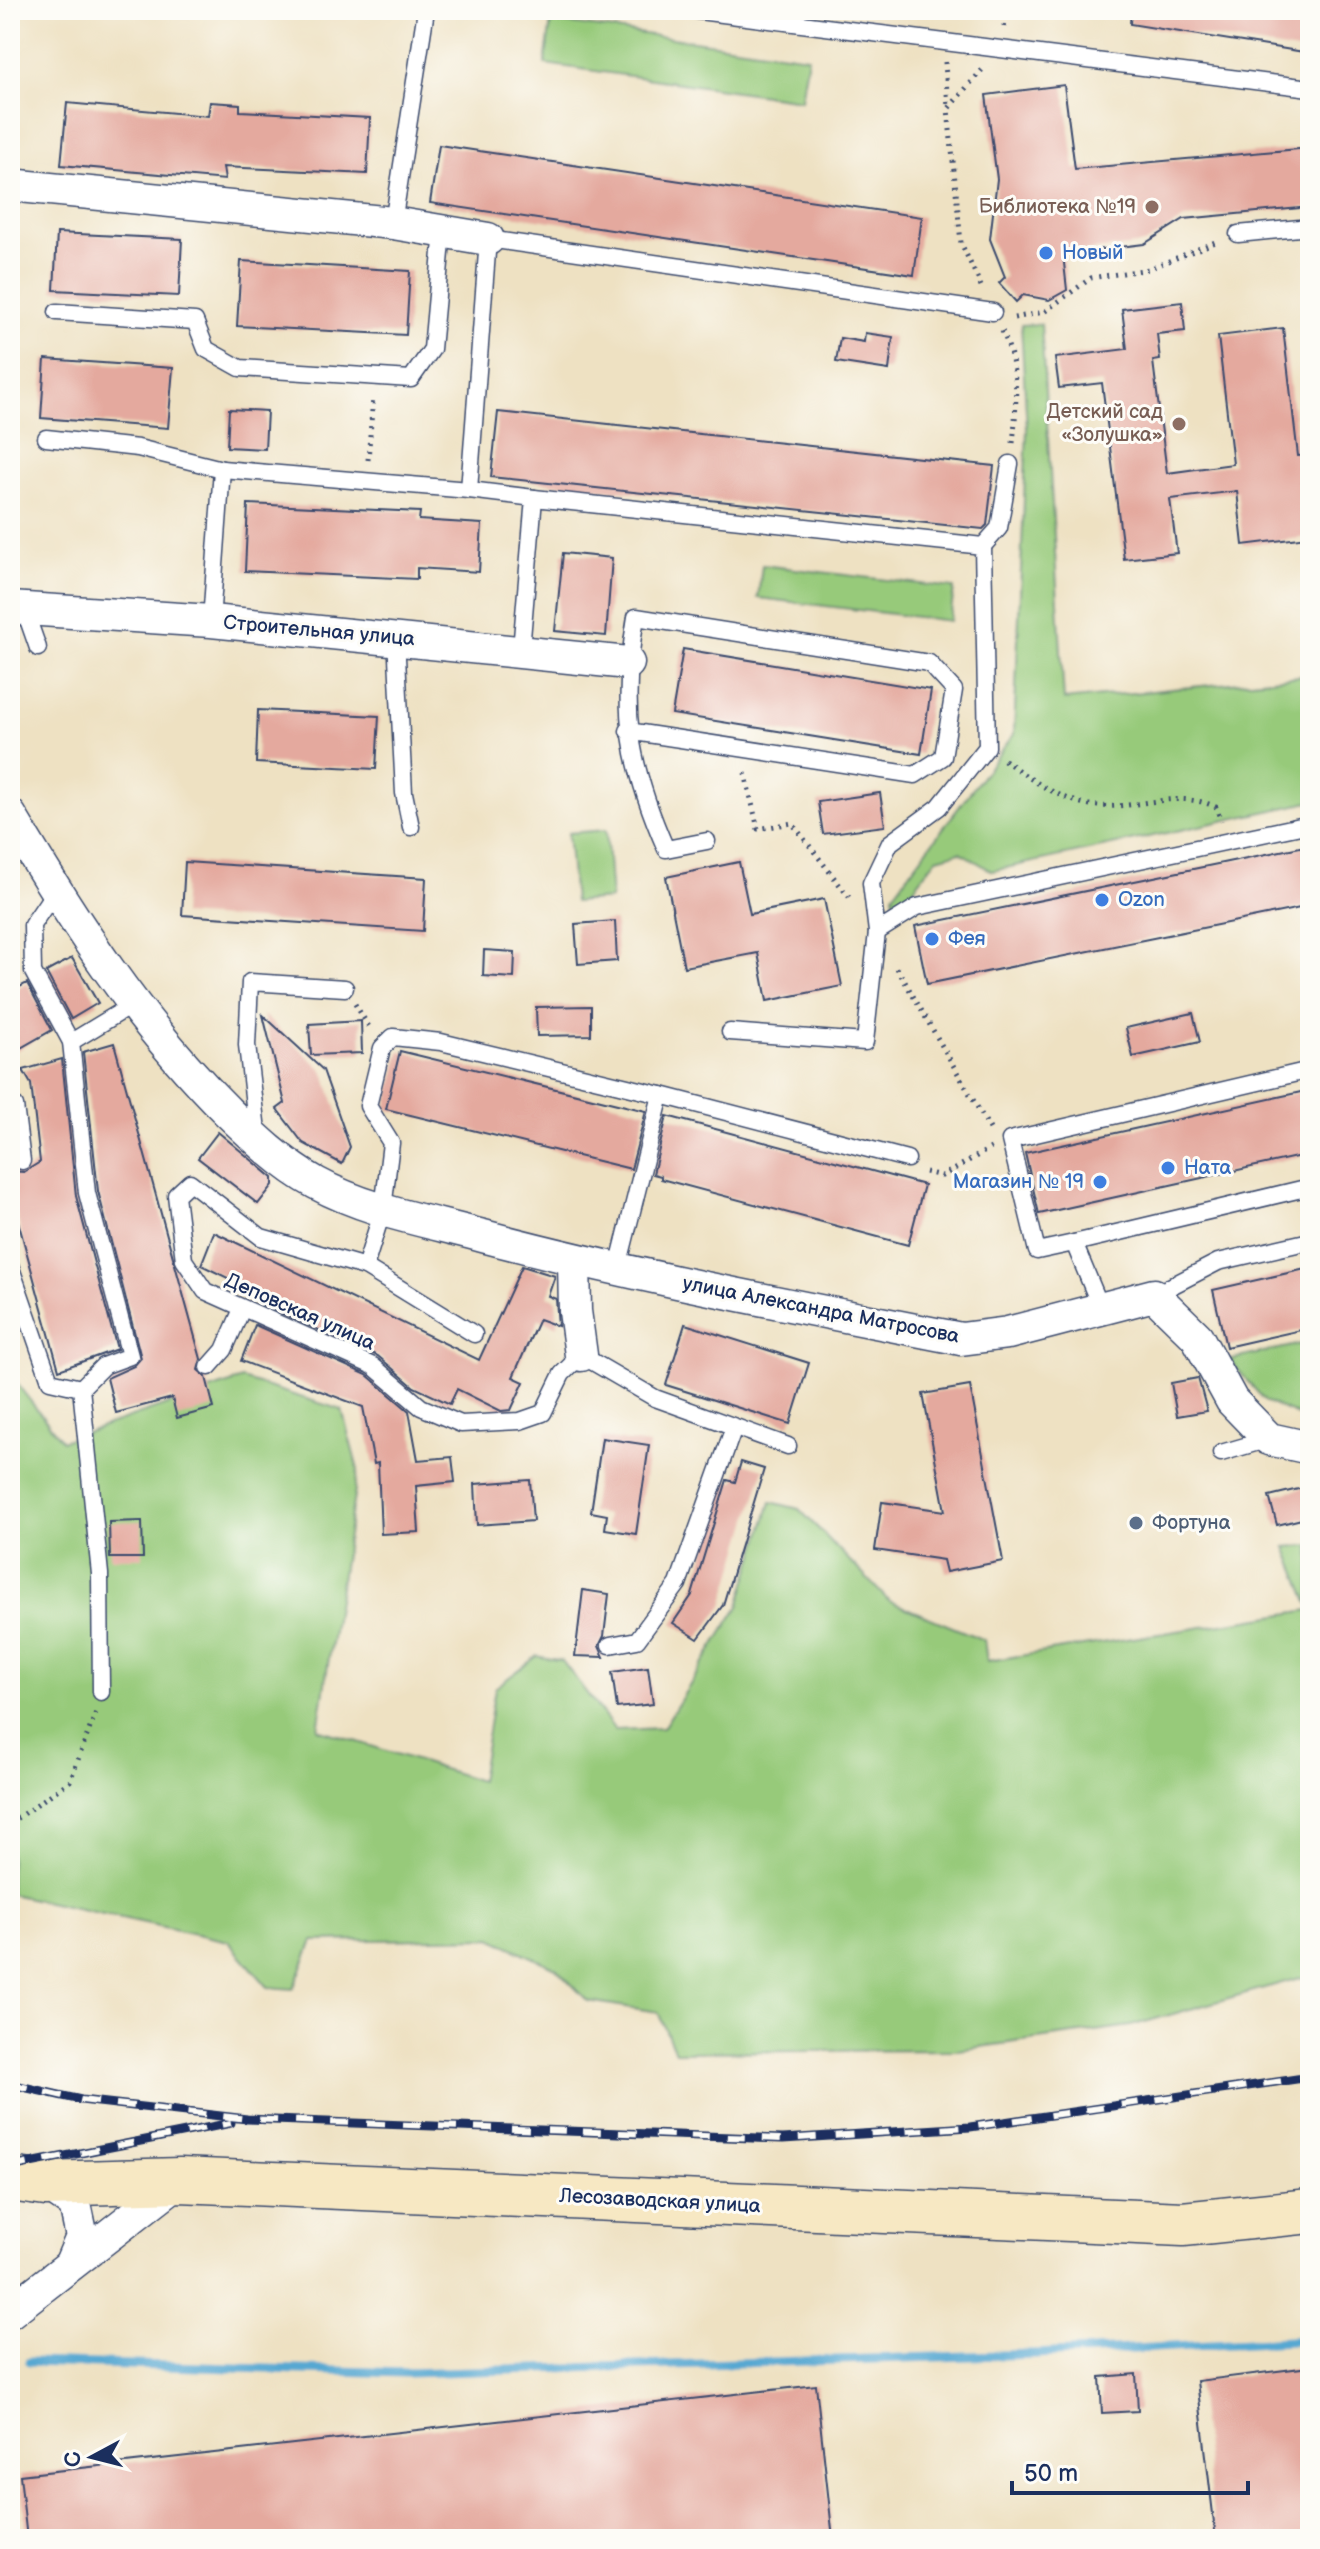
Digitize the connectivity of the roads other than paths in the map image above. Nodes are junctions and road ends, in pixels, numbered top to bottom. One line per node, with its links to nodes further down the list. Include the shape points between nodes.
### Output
1 (426, 10): 5 (lane)
2 (691, 10): 3 (lane)
3 (1310, 88)
4 (10, 185): 5 (street)
5 (393, 223): 7 (street)
6 (1310, 227): 8 (lane)
7 (443, 231): 9 (street); 10 (lane, via 432,349 411,379 240,368 206,349 195,321)
8 (1238, 234)
9 (488, 239): 11 (lane); 15 (lane)
10 (57, 312)
11 (993, 312)
12 (46, 438): 14 (lane, via 138,448)
13 (1010, 464): 17 (lane, via 999,528)
14 (222, 469): 15 (lane); 19 (lane)
15 (469, 490): 16 (lane)
16 (534, 498): 17 (lane); 22 (lane)
17 (983, 546): 30 (lane, via 987,747 939,807 890,843 871,883)
18 (17, 607): 19 (street, Строительная улица); 21 (lane)
19 (211, 621): 20 (street, Строительная улица)
20 (396, 638): 22 (street, Строительная улица); 27 (lane, via 404,793)
21 (38, 648)
22 (521, 650): 23 (street, Строительная улица)
23 (628, 663): 24 (lane); 24 (lane, via 636,617 929,663 954,690 943,757 915,775)
24 (628, 731): 28 (lane, via 644,798 666,849)
25 (10, 815): 29 (street, улица Александра Матросова)
26 (1310, 824): 30 (lane, via 917,907)
27 (411, 827)
28 (707, 841)
29 (55, 891): 32 (street, улица Александра Матросова); 34 (lane, via 32,925 33,972)
30 (877, 932): 33 (lane, via 865,1042)
31 (345, 988): 38 (lane, via 250,982 247,1045)
32 (132, 1005): 34 (lane); 38 (street, улица Александра Матросова)
33 (730, 1032)
34 (71, 1042): 55 (lane, via 87,1193 130,1356 103,1366)
35 (1310, 1070): 44 (lane, via 1010,1140 1037,1251)
36 (661, 1095): 40 (lane); 42 (lane, via 441,1042 393,1037 382,1048 368,1106 391,1143); 48 (lane)
37 (10, 1100): 39 (lane)
38 (258, 1141): 42 (street, улица Александра Матросова, via 316,1183)
39 (22, 1161)
40 (913, 1164)
41 (1310, 1187): 44 (lane)
42 (383, 1209): 45 (street, улица Александра Матросова); 47 (lane)
43 (1310, 1241): 49 (lane, via 1218,1262)
44 (1074, 1243): 50 (lane)
45 (574, 1260): 48 (street, улица Александра Матросова); 53 (street)
46 (10, 1265): 55 (lane, via 50,1381)
47 (365, 1267): 51 (lane, Деповская улица, via 261,1237 190,1182 176,1195 184,1260 205,1291); 52 (lane)
48 (617, 1271): 50 (street, улица Александра Матросова, via 961,1339 1008,1333)
49 (1154, 1295): 50 (street, улица Александра Матросова); 57 (street, via 1197,1337 1232,1401)
50 (1101, 1308)
51 (242, 1309): 53 (lane, Деповская улица, via 373,1366 421,1407 461,1424 520,1421 543,1413 562,1374); 54 (lane, via 224,1350)
52 (474, 1334)
53 (581, 1355): 56 (lane, via 655,1398)
54 (209, 1367)
55 (81, 1388): 62 (lane, via 100,1574)
56 (734, 1427): 58 (lane); 61 (lane, via 678,1584 637,1640)
57 (1269, 1439): 59 (street); 60 (lane)
58 (788, 1446)
59 (1310, 1448)
60 (1221, 1453)
61 (610, 1645)
62 (101, 1692)
63 (180, 2180): 64 (main road, Лесозаводская улица); 65 (main road, Лесозаводская улица, via 1183,2224); 66 (street)
64 (28, 2182): 66 (street, via 75,2204 82,2237)
65 (1310, 2211)
66 (71, 2263): 67 (street)
67 (10, 2312)

